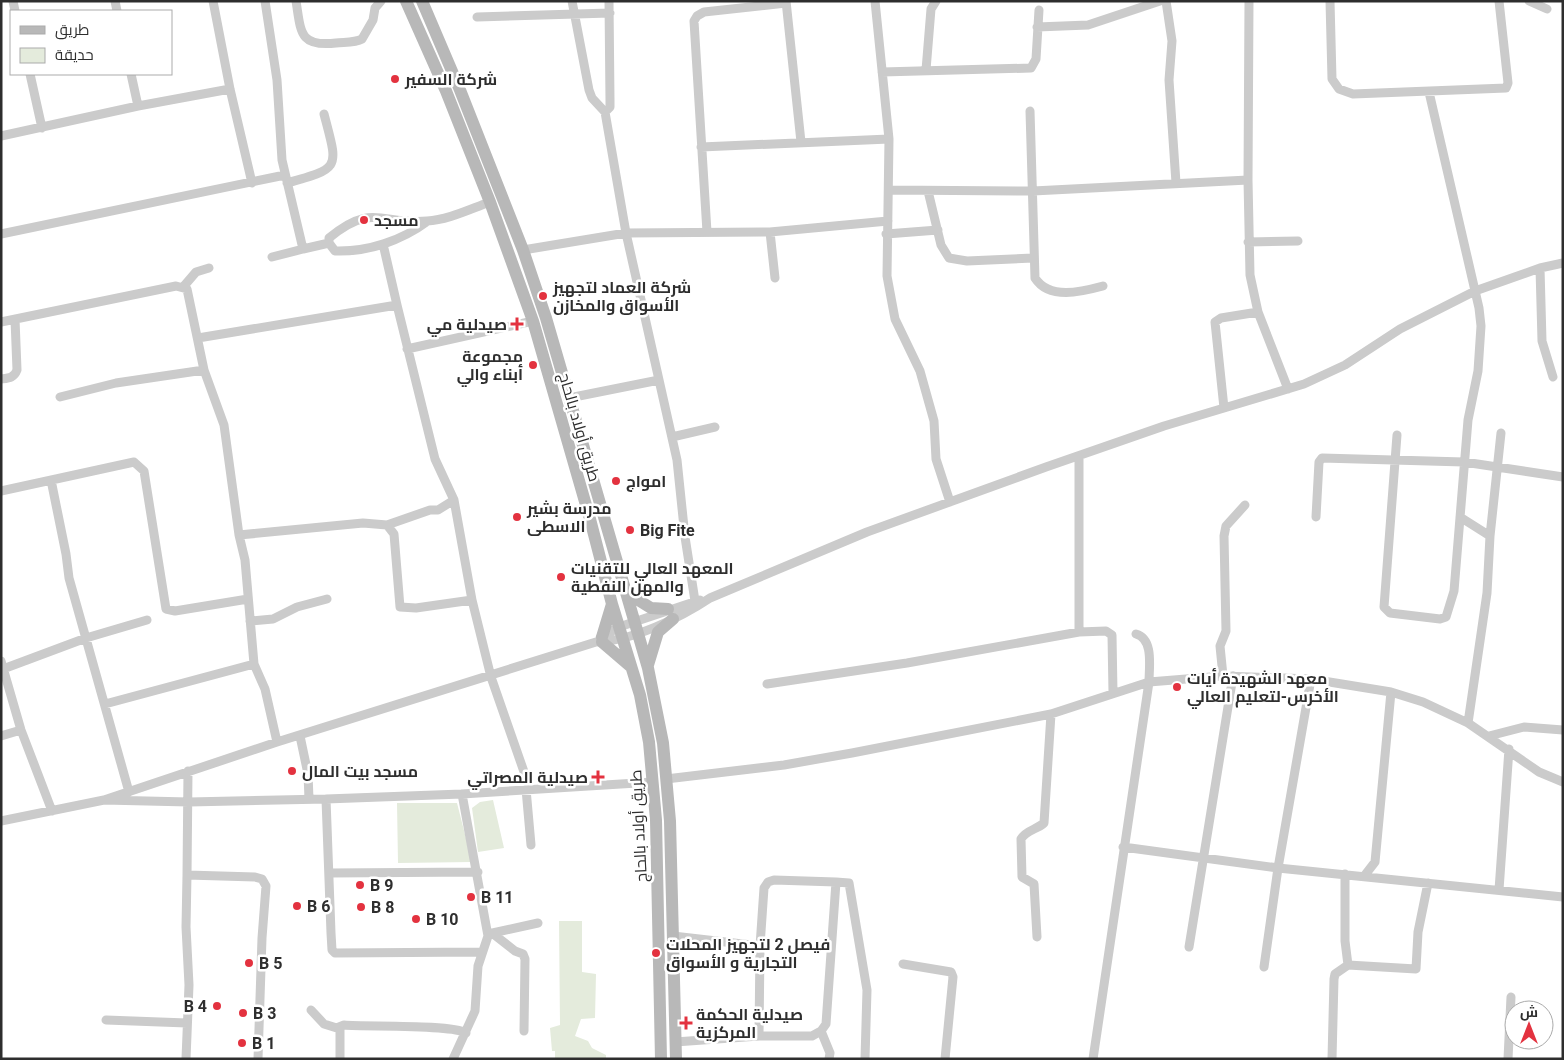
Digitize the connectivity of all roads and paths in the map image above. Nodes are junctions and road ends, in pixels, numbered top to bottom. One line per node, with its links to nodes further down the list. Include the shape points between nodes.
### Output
1 (213, 1): 28 (street)
2 (265, 1): 39 (street, via 277,80 278,124)
3 (296, 1): 4 (street, via 304,35 318,45 360,40)
4 (381, 1)
5 (406, 1): 46 (main road, طريق أولاد بالحاج)
6 (422, 1): 60 (main road, طريق أولاد بالحاج)
7 (572, 1): 21 (street)
8 (609, 1): 20 (street)
9 (874, 1): 25 (street)
10 (936, 1): 24 (street, via 931,8)
11 (1160, 1): 23 (street, via 1088,25)
12 (1166, 1): 42 (street, via 1172,41 1169,80)
13 (1249, 1): 40 (street)
14 (1330, 1): 29 (street, via 1332,79 1338,89 1353,94)
15 (1500, 1): 29 (street, via 1506,88)
16 (1529, 1): 18 (street)
17 (786, 2): 37 (street); 38 (street, via 704,12 697,16 694,28)
18 (1547, 9)
19 (1038, 10): 23 (street)
20 (610, 13): 21 (street); 32 (street, via 610,107)
21 (574, 16): 22 (street); 32 (street, via 589,90)
22 (477, 17)
23 (1037, 27): 24 (street, via 1036,63 1031,68)
24 (926, 70): 25 (street)
25 (882, 72): 36 (street)
26 (30, 75): 34 (street)
27 (131, 75): 30 (street)
28 (230, 89): 30 (street); 41 (street)
29 (1429, 92): 69 (street)
30 (138, 106): 34 (street)
31 (1030, 111): 45 (street)
32 (605, 112): 52 (street)
33 (324, 114): 39 (street, via 333,150 330,166 323,173)
34 (42, 128): 35 (street)
35 (1, 136)
36 (889, 139): 37 (street); 43 (street)
37 (801, 142): 38 (street)
38 (701, 147): 50 (street)
39 (286, 179): 41 (street); 59 (street)
40 (1248, 180): 42 (street); 56 (street)
41 (252, 183): 53 (street)
42 (1176, 183): 45 (street)
43 (890, 190): 44 (street); 47 (street)
44 (928, 191): 45 (street); 49 (street)
45 (1032, 191): 62 (street)
46 (490, 202): 48 (street); 73 (main road, طريق أولاد بالحاج)
47 (888, 221): 51 (street); 54 (street)
48 (428, 222): 57 (street, via 364,218 348,223 329,238); 58 (street)
49 (938, 230): 54 (street); 62 (street, via 946,255 956,261)
50 (707, 232): 51 (street); 52 (street)
51 (770, 232): 66 (street)
52 (626, 233): 60 (street); 80 (street)
53 (1, 234)
54 (886, 234): 97 (street, via 887,276 895,319 920,371 934,421 936,459)
55 (1298, 241): 56 (street)
56 (1248, 242): 71 (street, via 1250,275)
57 (329, 243): 58 (street, via 335,251); 59 (street)
58 (383, 244): 70 (street)
59 (303, 250): 61 (street)
60 (523, 250): 83 (main road, طريق أولاد بالحاج)
61 (272, 257)
62 (1033, 258): 68 (street, via 1035,278 1048,290 1078,291)
63 (1563, 263): 65 (street)
64 (209, 268): 67 (street, via 196,272)
65 (1540, 268): 69 (street); 78 (street, via 1542,341)
66 (775, 278)
67 (184, 286): 72 (street); 75 (street, via 189,292)
68 (1103, 286)
69 (1475, 292): 81 (street, via 1400,329 1345,365); 91 (street, via 1481,326 1478,371)
70 (397, 305): 75 (street); 76 (street)
71 (1258, 312): 81 (street); 84 (street, via 1221,318 1215,322)
72 (15, 319): 74 (street); 79 (street, via 17,370 15,376)
73 (533, 320): 76 (street); 110 (main road, طريق أولاد بالحاج)
74 (1, 322)
75 (198, 338): 77 (street)
76 (407, 349): 96 (street, via 435,459)
77 (204, 370): 82 (street, via 116,383); 102 (street, via 224,425)
78 (1553, 377)
79 (1, 379)
80 (659, 380): 83 (street); 88 (street)
81 (1288, 389): 84 (street)
82 (60, 397)
83 (569, 398): 104 (main road, طريق أولاد بالحاج)
84 (1224, 408): 89 (street)
85 (715, 427): 88 (street)
86 (1501, 433): 92 (street)
87 (1397, 435): 90 (street)
88 (672, 437): 109 (street)
89 (1079, 456): 97 (street); 116 (street)
90 (1394, 460): 91 (street); 99 (street, via 1320,458); 100 (street, via 1383,600 1384,608 1390,613 1440,620 1446,617 1454,591)
91 (1464, 462): 92 (street); 100 (street)
92 (1499, 467): 93 (street); 103 (street)
93 (1563, 477)
94 (51, 480): 95 (street); 107 (street, via 130,462 138,464 144,471 166,608 175,612); 118 (street, via 69,578)
95 (1, 491)
96 (454, 500): 101 (street, via 438,510); 108 (street)
97 (950, 502): 105 (street, via 816,552)
98 (1245, 506): 124 (street, via 1226,526 1224,536 1226,632 1220,646)
99 (1316, 517)
100 (1460, 517): 103 (street)
101 (388, 524): 102 (street, via 363,523); 108 (street, via 394,534 400,607 416,608)
102 (239, 535): 107 (street, via 245,560)
103 (1490, 536): 134 (street, via 1487,593)
104 (626, 593): 111 (main road, via 651,608); 114 (main road, طريق أولاد بالحاج)
105 (710, 598): 109 (street); 111 (street, via 689,612)
106 (326, 599): 113 (street, via 297,607 272,619)
107 (248, 600): 113 (street)
108 (472, 600): 126 (street)
109 (695, 600): 111 (street)
110 (612, 604): 115 (main road, طريق أولاد بالحاج); 119 (main road)
111 (671, 614): 114 (street); 122 (main road, via 658,632)
112 (147, 620): 118 (street)
113 (250, 621): 120 (street)
114 (637, 627): 115 (street); 122 (main road, طريق أولاد بالحاج)
115 (621, 632): 119 (street); 123 (main road, طريق أولاد بالحاج)
116 (1079, 632): 129 (street); 131 (street, via 1106,631 1112,635)
117 (1136, 634): 128 (street, via 1147,642)
118 (86, 638): 121 (street); 132 (street)
119 (600, 640): 123 (main road); 126 (street)
120 (254, 664): 132 (street); 140 (street, via 265,689)
121 (2, 665): 135 (street)
122 (648, 668): 143 (main road, طريق أولاد بالحاج)
123 (632, 669): 144 (main road, طريق أولاد بالحاج, via 647,732)
124 (1223, 676): 125 (street); 128 (street)
125 (1233, 676): 127 (street); 157 (street)
126 (491, 677): 138 (street); 146 (street)
127 (1311, 679): 130 (street); 158 (street)
128 (1150, 682): 131 (street); 156 (street)
129 (767, 684)
130 (1391, 692): 134 (street, via 1423,702); 163 (street, via 1375,862)
131 (1114, 693): 133 (street)
132 (105, 704): 147 (street)
133 (1051, 714): 143 (street, via 784,765); 171 (street, via 1044,823 1020,839 1022,877 1034,884)
134 (1468, 723): 139 (street)
135 (21, 730): 137 (street); 153 (street)
136 (1563, 730): 139 (street, via 1524,727)
137 (1, 736)
138 (300, 736): 140 (street); 149 (street, via 307,767)
139 (1489, 736): 141 (street)
140 (277, 742): 142 (street)
141 (1509, 749): 145 (street, via 1539,772); 166 (street)
142 (188, 771): 147 (street); 152 (street)
143 (666, 779): 170 (main road, طريق أولاد بالحاج)
144 (653, 782): 146 (street); 192 (main road, طريق أولاد بالحاج)
145 (1563, 782)
146 (528, 789): 148 (street); 155 (street)
147 (128, 792): 151 (street)
148 (462, 794): 150 (street); 159 (street)
149 (309, 799): 150 (street); 152 (street)
150 (326, 799): 160 (street)
151 (104, 800): 152 (street); 153 (street)
152 (189, 802): 162 (street)
153 (52, 811): 154 (street)
154 (1, 821)
155 (531, 844)
156 (1124, 847): 157 (street); 197 (street)
157 (1203, 858): 158 (street); 173 (street)
158 (1278, 868): 161 (street); 177 (street)
159 (478, 872): 160 (street); 169 (street)
160 (330, 873): 174 (street, via 330,933 335,953)
161 (1344, 874): 163 (street); 176 (street)
162 (187, 875): 181 (street); 189 (street, via 255,876 266,886)
163 (1365, 876): 165 (street)
164 (836, 882): 172 (street, via 768,882 764,888); 184 (street, via 826,1024); 195 (street, via 849,883 855,910 867,990)
165 (1428, 883): 166 (street); 176 (street, via 1418,932 1416,969)
166 (1499, 890): 167 (street)
167 (1563, 898)
168 (538, 923): 169 (street)
169 (490, 933): 174 (street); 183 (street, via 521,952 525,959)
170 (673, 936): 172 (street); 187 (main road, طريق أولاد بالحاج)
171 (1037, 937)
172 (760, 946): 186 (street)
173 (1188, 947)
174 (482, 952): 185 (street, via 475,1011)
175 (903, 964): 196 (street, via 951,972)
176 (1348, 965): 198 (street, via 1334,974)
177 (1264, 966)
178 (1511, 997): 199 (street)
179 (311, 1010): 182 (street, via 324,1024)
180 (106, 1020): 181 (street)
181 (187, 1023): 188 (street)
182 (340, 1029): 185 (street, via 344,1026 426,1028); 190 (street)
183 (524, 1031)
184 (820, 1031): 186 (street, via 812,1036); 194 (street, via 830,1053)
185 (466, 1033): 191 (street)
186 (759, 1036): 187 (street)
187 (675, 1042): 193 (main road, طريق أولاد بالحاج)
188 (186, 1059)
189 (258, 1059)
190 (340, 1059)
191 (453, 1059)
192 (661, 1059)
193 (676, 1059)
194 (829, 1059)
195 (865, 1059)
196 (945, 1059)
197 (1093, 1059)
198 (1332, 1059)
199 (1508, 1059)

